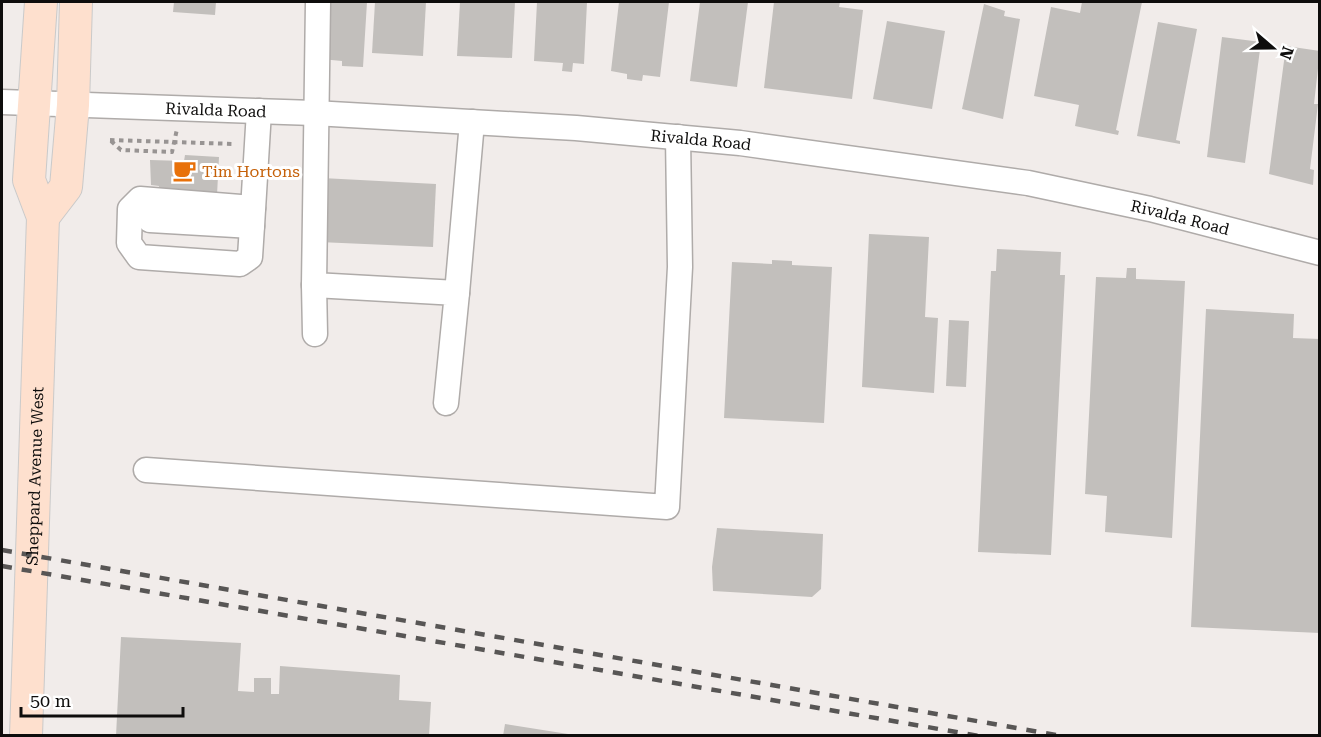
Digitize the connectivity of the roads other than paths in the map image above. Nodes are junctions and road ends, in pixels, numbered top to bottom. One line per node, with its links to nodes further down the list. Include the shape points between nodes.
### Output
1 (41, 2): 5 (main road, Sheppard Avenue West)
2 (76, 2): 6 (main road)
3 (318, 2): 8 (street)
4 (2, 102): 5 (street, Rivalda Road)
5 (35, 105): 6 (street, Rivalda Road); 11 (main road, Sheppard Avenue West, via 29,180)
6 (73, 105): 7 (street, Rivalda Road); 11 (main road, via 66,188)
7 (259, 111): 8 (street, Rivalda Road); 12 (street)
8 (314, 113): 9 (street, Rivalda Road); 15 (street)
9 (472, 122): 10 (street, Rivalda Road); 16 (street)
10 (678, 137): 14 (street, Rivalda Road, via 740,142 1028,183 1150,209); 19 (street, via 680,267 667,507)
11 (43, 217): 20 (main road, Sheppard Avenue West)
12 (252, 217): 12 (street, via 250,257 240,264 139,257 129,243 130,209 140,199); 13 (street)
13 (150, 220)
14 (1320, 253)
15 (314, 285): 16 (street); 17 (street)
16 (457, 293): 18 (street)
17 (315, 334)
18 (446, 403)
19 (146, 470)
20 (26, 735)

